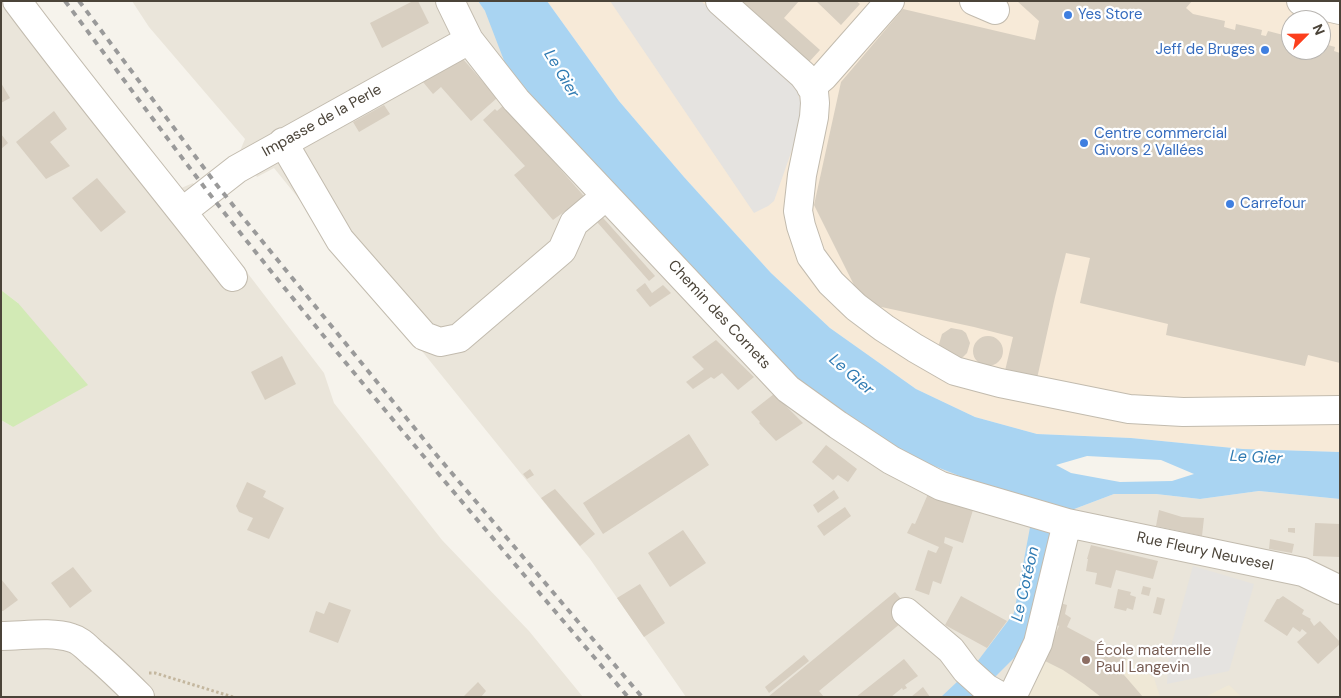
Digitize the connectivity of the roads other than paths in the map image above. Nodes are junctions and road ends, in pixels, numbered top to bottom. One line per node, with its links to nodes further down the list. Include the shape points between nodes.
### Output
1 (17, 1): 11 (street, via 62,63)
2 (450, 1): 7 (street, Chemin des Cornets)
3 (720, 1): 8 (street, via 803,75)
4 (890, 1): 8 (street)
5 (1301, 1): 6 (street)
6 (1340, 10)
7 (469, 40): 9 (street, Impasse de la Perle); 10 (street, Chemin des Cornets, via 516,100)
8 (811, 87): 13 (street, via 814,117 798,211 811,256 856,307 923,353 955,371 1129,409 1182,412)
9 (283, 142): 10 (street, via 340,240 424,336 440,342 459,338 562,250 574,223); 11 (street, Impasse de la Perle, via 237,169)
10 (606, 196): 14 (street, Chemin des Cornets, via 788,389 838,425 891,460 941,486)
11 (182, 212): 12 (street)
12 (233, 277)
13 (1340, 410)
14 (1067, 523): 15 (street, Rue Fleury Neuvesel, via 1303,572); 20 (street, via 1038,643)
15 (1340, 590)
16 (906, 612): 18 (street, via 951,650 966,670)
17 (1, 636): 19 (street, via 74,638 116,672)
18 (994, 693)
19 (140, 697)
20 (1012, 697)

